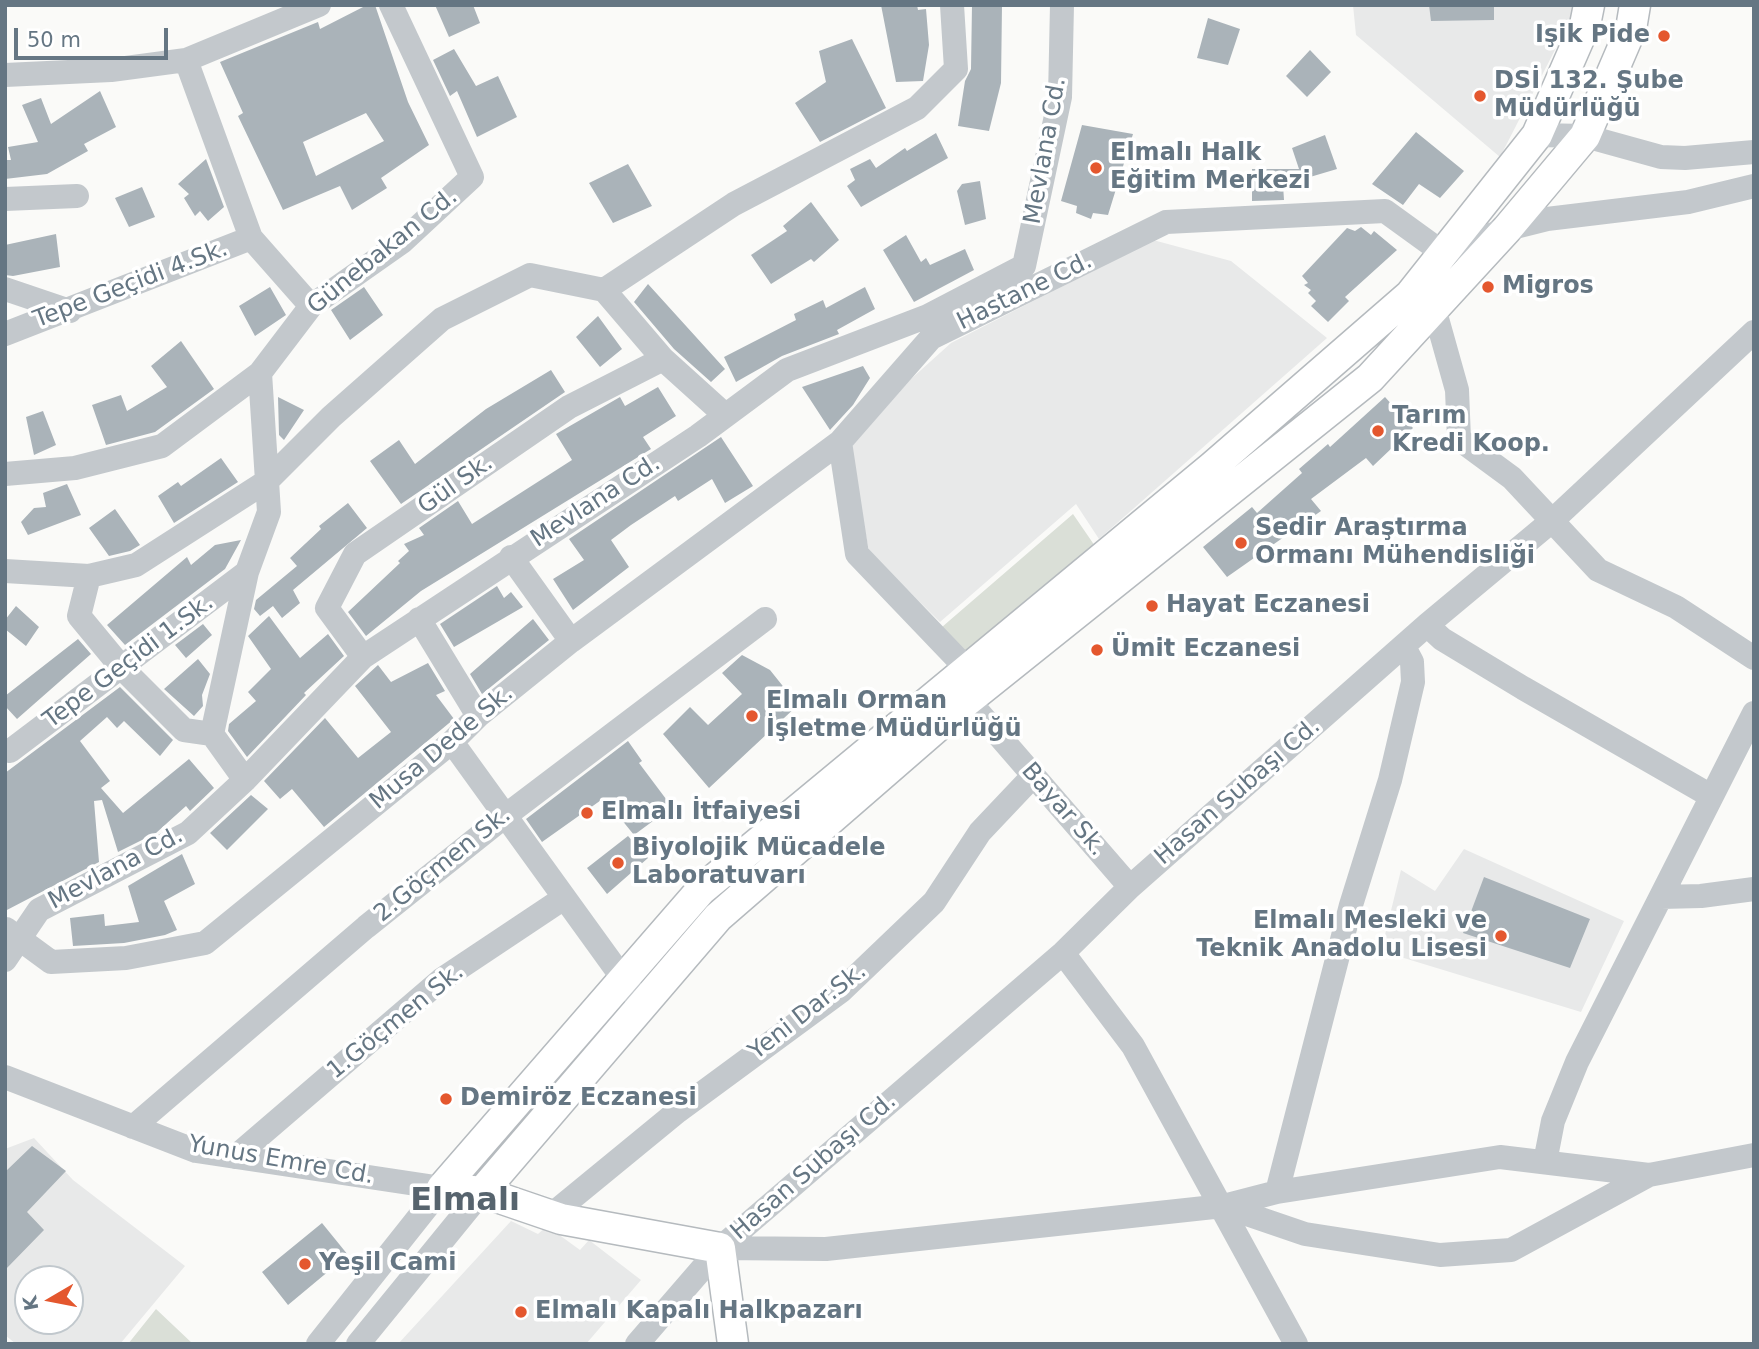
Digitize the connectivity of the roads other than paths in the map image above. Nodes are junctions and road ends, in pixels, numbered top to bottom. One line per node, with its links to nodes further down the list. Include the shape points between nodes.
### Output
1 (319, 5): 7 (street)
2 (391, 5): 20 (street, Günebakan Cd., via 472,177 402,242)
3 (952, 5): 19 (street, via 956,69 917,108 734,204)
4 (1062, 5): 23 (street, Mevlana Cd., via 1060,97 1024,266)
5 (1589, 5): 9 (main road, via 1585,25)
6 (1634, 5): 10 (main road, via 1631,29)
7 (186, 60): 8 (street, via 111,70); 16 (street)
8 (5, 75)
9 (1537, 135): 10 (street); 17 (main road)
10 (1585, 136): 11 (street, via 1661,157); 15 (main road)
11 (1754, 152)
12 (1754, 186): 15 (street, via 1688,202 1547,219)
13 (77, 197): 14 (street)
14 (5, 199)
15 (1507, 229): 17 (street); 21 (main road)
16 (251, 238): 20 (street, Tepe Geçidi 4.Sk.); 22 (street, Tepe Geçidi 4.Sk.)
17 (1443, 253): 23 (street, Hastane Cd., via 1385,211 1166,222); 45 (main road, via 1410,295)
18 (5, 289): 22 (street)
19 (604, 290): 26 (street); 31 (street, via 530,275 442,319)
20 (311, 306): 27 (street, Günebakan Cd.)
21 (1434, 308): 32 (street, via 1457,390 1459,439 1512,478); 46 (main road, via 1370,378)
22 (70, 310): 24 (street, Tepe Geçidi 4.Sk.)
23 (929, 327): 28 (street, Mevlana Cd., via 787,370); 29 (street, Hastane Cd.)
24 (5, 334)
25 (1750, 341): 32 (street, Hasan Subaşı Cd.)
26 (663, 359): 28 (street); 42 (street, Gül Sk., via 569,407 355,554 327,608)
27 (260, 373): 30 (street, Günebakan Cd., via 162,446 75,468); 31 (street)
28 (725, 415): 33 (street, Mevlana Cd.)
29 (840, 442): 40 (street, Musa Dede Sk.); 45 (street, via 857,554)
30 (5, 474)
31 (267, 481): 35 (street, via 269,512); 36 (street, via 136,565)
32 (1553, 520): 39 (street, Hasan Subaşı Cd.); 43 (street, via 1598,570 1676,607)
33 (511, 557): 37 (street, Mevlana Cd.); 40 (street)
34 (5, 571): 36 (street)
35 (247, 572): 44 (street, Tepe Geçidi 1.Sk.); 49 (street)
36 (89, 576): 44 (street, via 79,616)
37 (419, 619): 42 (street, Mevlana Cd.); 48 (street)
38 (765, 619): 55 (street, 2.Göçmen Sk.)
39 (1427, 625): 41 (street, Hasan Subaşı Cd.); 54 (street, via 1442,639)
40 (571, 641): 48 (street, Musa Dede Sk.)
41 (1404, 647): 56 (street, Hasan Subaşı Cd.); 73 (street, via 1412,662 1413,682)
42 (363, 657): 53 (street, Mevlana Cd.)
43 (1754, 658)
44 (122, 668): 49 (street, via 184,730); 51 (street, Tepe Geçidi 1.Sk.)
45 (968, 670): 63 (main road, via 701,890)
46 (968, 700): 52 (street, Bayar Sk.); 64 (main road, via 718,917)
47 (1754, 713): 54 (street)
48 (478, 716): 50 (street, Musa Dede Sk.)
49 (212, 734): 53 (street)
50 (452, 742): 55 (street); 60 (street, Musa Dede Sk., via 205,943 126,958 51,962)
51 (10, 751)
52 (1032, 776): 56 (street, Bayar Sk.); 75 (street, Yeni Dar.Sk., via 980,832 934,902 841,991 678,1111)
53 (245, 780): 60 (street, Mevlana Cd., via 188,834 39,910)
54 (1711, 796): 58 (street)
55 (505, 816): 59 (street); 66 (street, 2.Göçmen Sk., via 366,927)
56 (1130, 887): 61 (street, Hasan Subaşı Cd.)
57 (1754, 889): 58 (street)
58 (1661, 897): 69 (street, via 1577,1062 1553,1121)
59 (564, 898): 63 (street); 68 (street, 1.Göçmen Sk., via 441,980)
60 (12, 934): 62 (street, Mevlana Cd.)
61 (1063, 953): 74 (street, via 1133,1046); 76 (street, Hasan Subaşı Cd.)
62 (5, 960)
63 (623, 980): 64 (street); 71 (main road)
64 (642, 1005): 72 (main road)
65 (5, 1077): 66 (street, Yunus Emre Cd.)
66 (133, 1127): 68 (street, Yunus Emre Cd., via 196,1151)
67 (1754, 1155): 70 (street)
68 (235, 1157): 71 (street, Yunus Emre Cd.)
69 (1545, 1162): 70 (street); 73 (street, via 1500,1157)
70 (1649, 1175): 74 (street, via 1511,1250 1440,1255 1318,1236)
71 (442, 1188): 72 (main road); 77 (street)
72 (482, 1192): 75 (main road); 78 (street)
73 (1277, 1192): 74 (street)
74 (1223, 1206): 76 (street, via 826,1250); 81 (street)
75 (550, 1216): 76 (main road)
76 (720, 1248): 79 (street, Hasan Subaşı Cd.); 80 (main road)
77 (318, 1344)
78 (358, 1344)
79 (637, 1344)
80 (733, 1344)
81 (1296, 1344)

